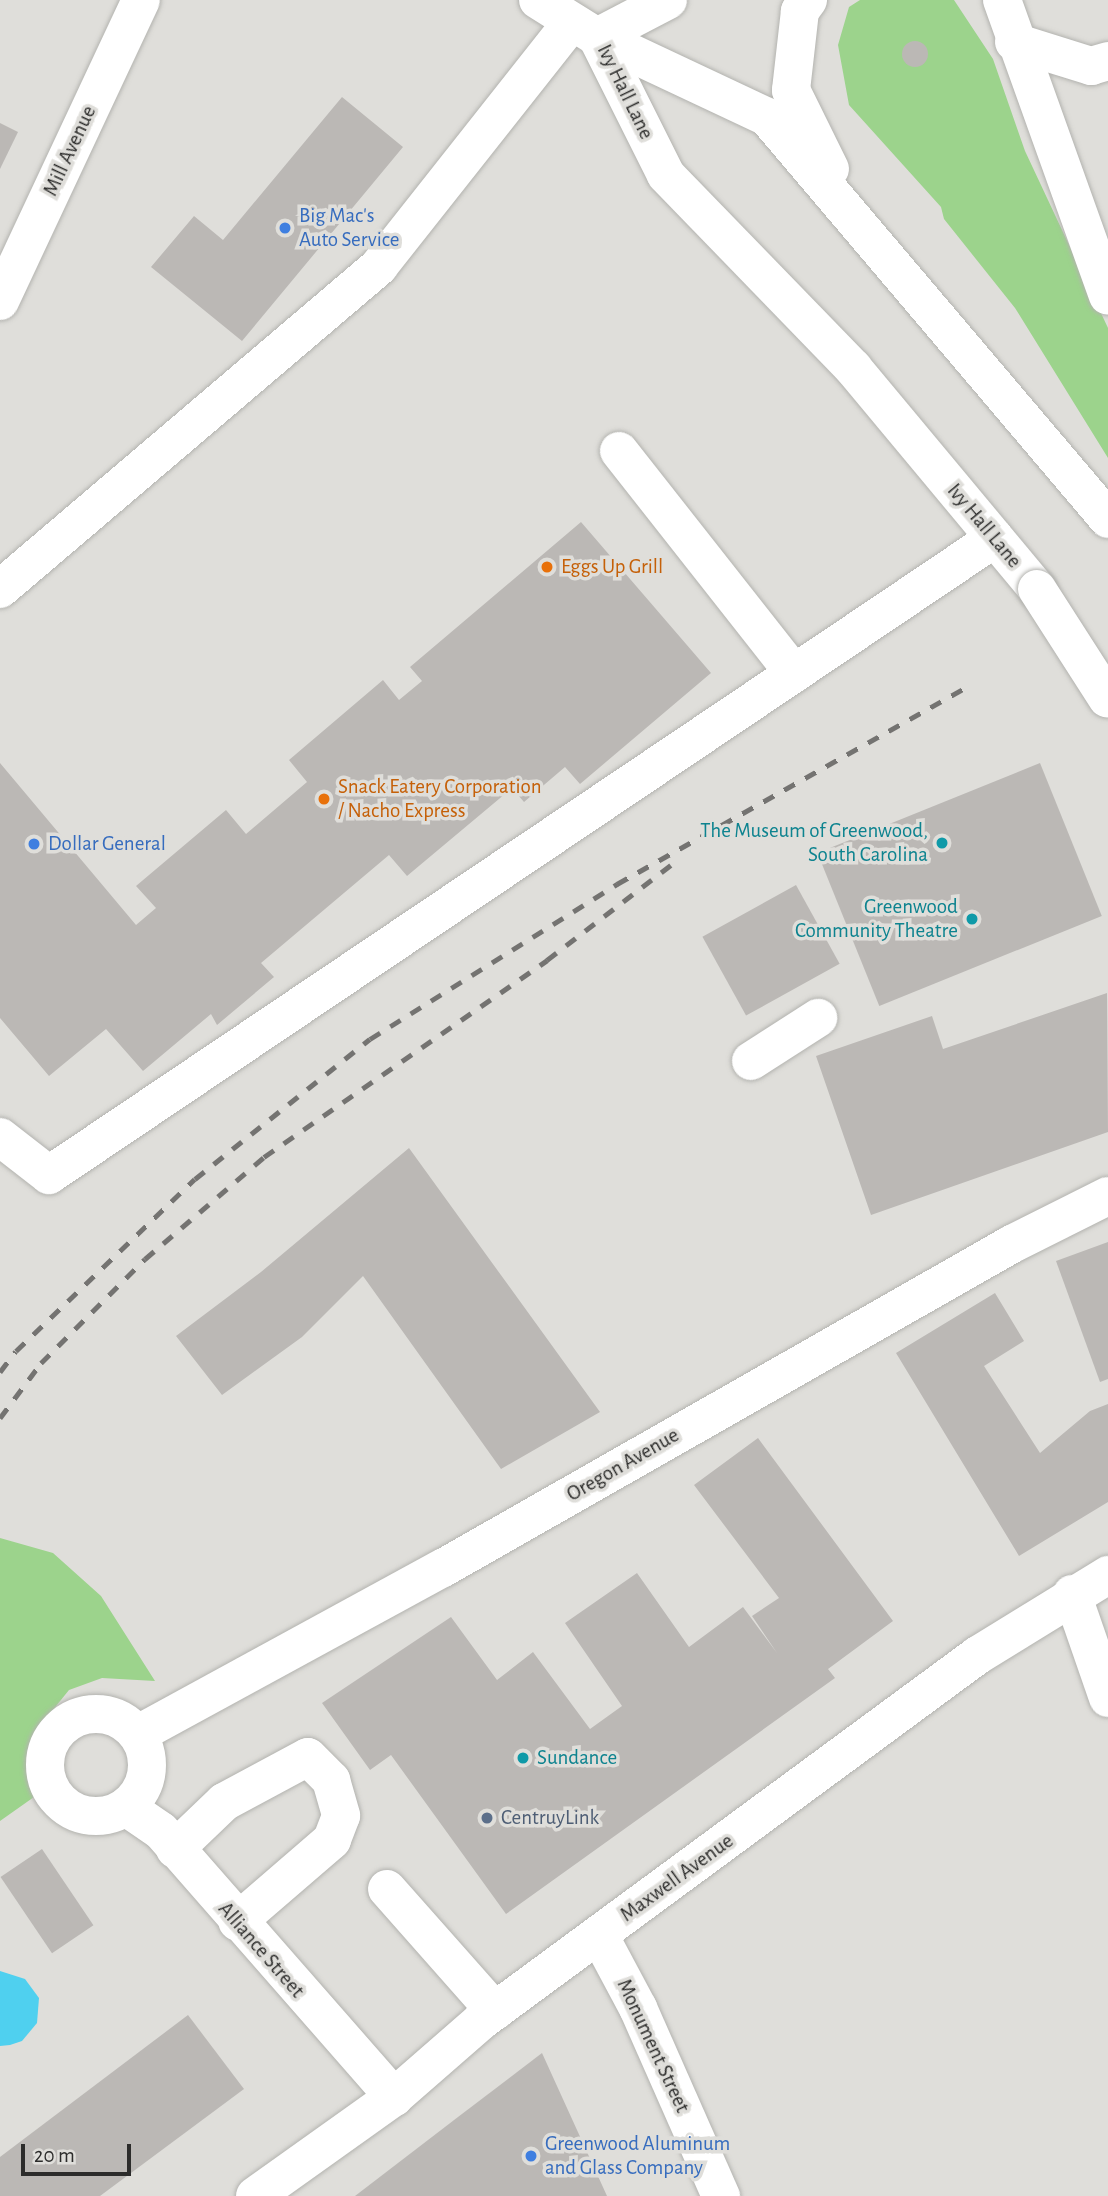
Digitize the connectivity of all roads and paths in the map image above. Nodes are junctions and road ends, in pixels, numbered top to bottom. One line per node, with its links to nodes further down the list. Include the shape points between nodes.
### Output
1 (141, 0): 11 (main road, Mill Avenue)
2 (538, 0): 6 (main road)
3 (668, 0): 6 (main road)
4 (808, 0): 9 (main road, via 800,11 791,90)
5 (1002, 0): 7 (main road)
6 (585, 30): 9 (main road, Ivy Hall Lane, via 767,117); 14 (main road, Ivy Hall Lane, via 666,175 853,368); 15 (main road, via 379,266)
7 (1014, 42): 8 (main road, via 1091,66); 10 (main road)
8 (1108, 61)
9 (857, 225): 13 (main road, Ivy Hall Lane)
10 (1108, 296)
11 (0, 301)
12 (619, 451): 16 (main road)
13 (1108, 519)
14 (995, 538): 16 (main road); 17 (main road, Ivy Hall Lane, bridge, via 1037,589)
15 (0, 589)
16 (794, 673): 20 (main road, via 49,1175)
17 (1107, 699)
18 (818, 1018): 19 (main road)
19 (751, 1061)
20 (0, 1137)
21 (1108, 1196): 25 (main road, Oregon Avenue, via 1012,1244 455,1561)
22 (1108, 1575): 23 (main road, Maxwell Avenue)
23 (1072, 1594): 24 (main road); 30 (main road, Maxwell Avenue, via 978,1655)
24 (1108, 1698)
25 (138, 1734): 26 (main road, via 146,1753 147,1773); 26 (main road, via 123,1721 104,1714 84,1714 58,1730 44,1756 45,1777 53,1795 68,1809 87,1816 107,1815)
26 (126, 1807): 27 (main road, Alliance Street, via 161,1831)
27 (175, 1849): 29 (main road, Alliance Street); 29 (main road, via 224,1802 308,1757 331,1780 341,1816 332,1840)
28 (387, 1889): 31 (main road)
29 (237, 1922): 32 (main road, Alliance Street)
30 (599, 1935): 31 (main road, Maxwell Avenue); 34 (main road, Monument Street, via 638,2008)
31 (495, 2011): 32 (main road, Maxwell Avenue)
32 (394, 2097): 33 (main road, Maxwell Avenue)
33 (255, 2196)
34 (721, 2196)

